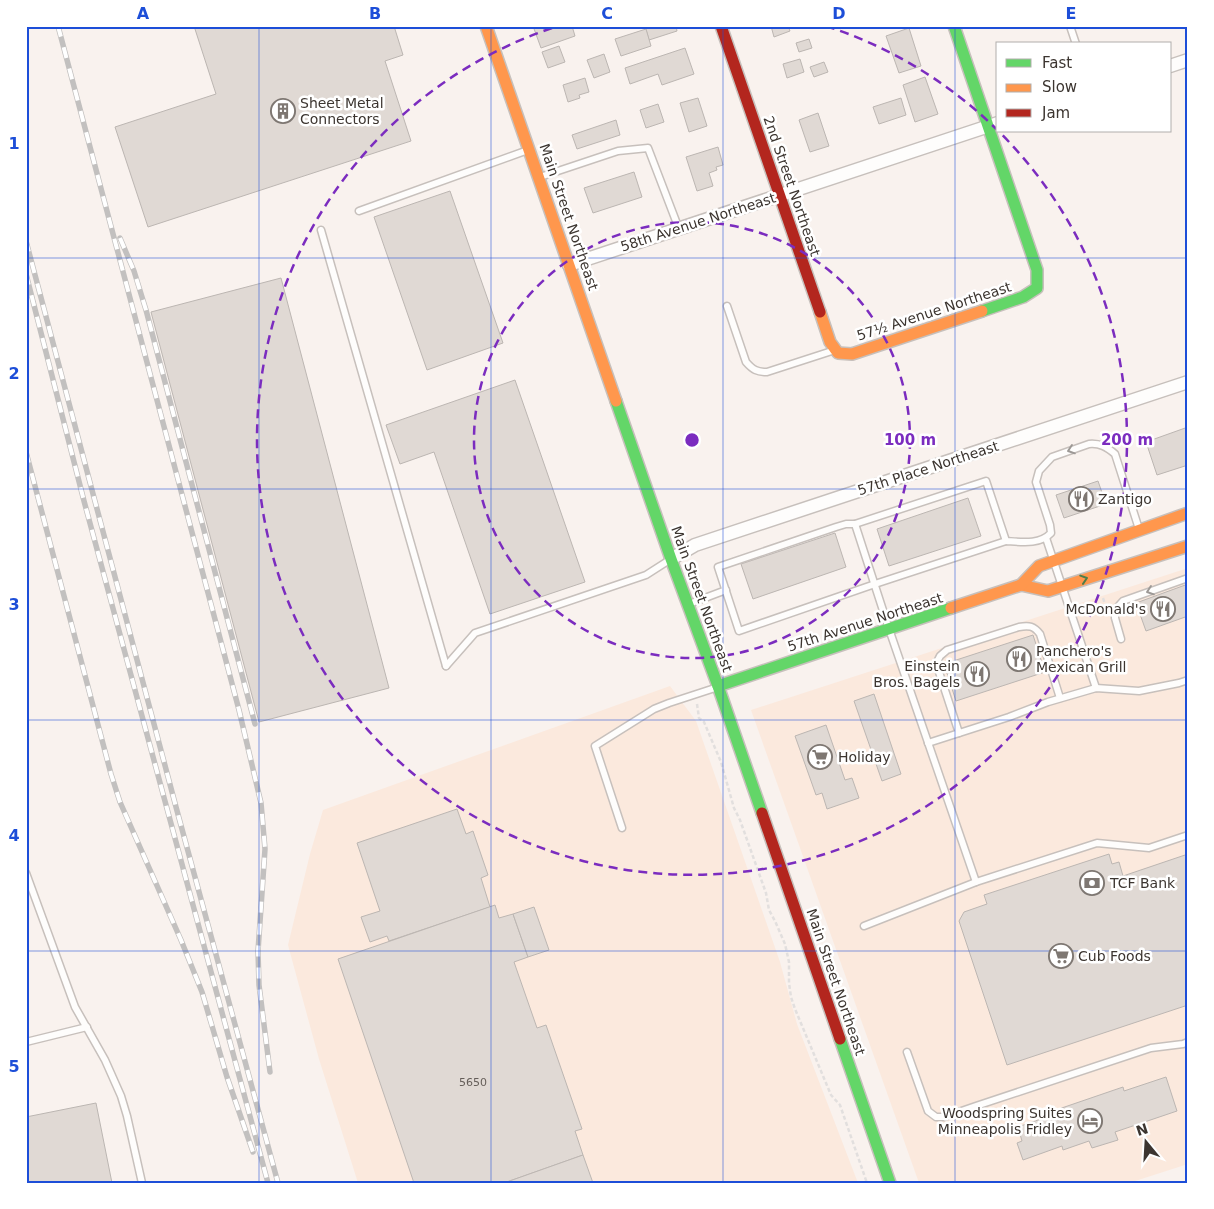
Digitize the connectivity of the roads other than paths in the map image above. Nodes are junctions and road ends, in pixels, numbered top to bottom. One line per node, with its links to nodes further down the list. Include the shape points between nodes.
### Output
1 (486, 26): 9 (street, Main Street Northeast)
2 (721, 26): 11 (street, 2nd Street Northeast)
3 (954, 26): 8 (street)
4 (1070, 26): 5 (lane)
5 (1075, 42)
6 (1188, 60): 7 (street)
7 (1172, 65)
8 (993, 124): 11 (street, 58th Avenue Northeast); 17 (street, 57½ Avenue Northeast, via 1037,270 1037,288 1023,297 852,354)
9 (529, 150): 10 (street, Main Street Northeast); 12 (lane)
10 (539, 177): 13 (lane, via 618,151 648,148); 15 (street, Main Street Northeast)
11 (780, 196): 13 (street, 58th Avenue Northeast); 17 (street, 2nd Street Northeast, via 830,342)
12 (359, 211)
13 (679, 229): 15 (street, 58th Avenue Northeast)
14 (321, 230): 25 (lane, via 446,666 475,632 646,575)
15 (569, 265): 25 (street, Main Street Northeast)
16 (727, 306): 17 (lane, via 746,362 759,372)
17 (837, 352)
18 (1188, 382): 25 (street, 57th Place Northeast, via 695,545)
19 (1188, 513): 21 (street, 57th Avenue Northeast)
20 (855, 524): 23 (lane, via 986,481); 28 (lane); 31 (lane, via 836,527 718,567)
21 (1140, 530): 22 (lane, one-way to 22, via 1115,454 1095,443 1052,457 1039,471 1036,482 1051,532); 26 (street, 57th Avenue Northeast)
22 (1046, 538): 23 (lane); 26 (lane)
23 (1006, 541): 28 (lane)
24 (1188, 546): 30 (street, one-way to 24)
25 (671, 559): 32 (street, Main Street Northeast)
26 (1054, 561): 29 (street, 57th Avenue Northeast, via 1039,566); 30 (lane)
27 (1188, 578): 34 (lane, one-way to 34, via 1123,601 1115,610)
28 (875, 584): 31 (lane, via 739,631); 33 (lane)
29 (1021, 585): 30 (street, via 1048,591); 33 (street, 57th Avenue Northeast)
30 (1062, 586): 37 (lane)
31 (726, 590): 32 (lane)
32 (688, 604): 36 (street, Main Street Northeast)
33 (889, 629): 36 (street, 57th Avenue Northeast); 40 (lane)
34 (1121, 638)
35 (1188, 680): 37 (lane, via 1139,691)
36 (718, 686): 41 (lane, via 654,709 595,746); 51 (street, Main Street Northeast)
37 (1096, 688): 38 (lane)
38 (1060, 698): 39 (lane); 39 (lane, via 1040,634 1028,625 947,650 937,662)
39 (959, 733): 40 (lane)
40 (928, 743): 44 (lane)
41 (622, 828)
42 (1188, 835): 44 (lane, via 1149,848 1097,843)
43 (26, 873): 46 (lane, via 75,1007)
44 (976, 882): 45 (lane)
45 (864, 926)
46 (87, 1027): 47 (lane); 50 (lane, via 121,1096)
47 (26, 1042)
48 (1188, 1042): 49 (lane, via 1151,1048 936,1117 928,1111)
49 (907, 1052)
50 (142, 1183)
51 (890, 1183)

